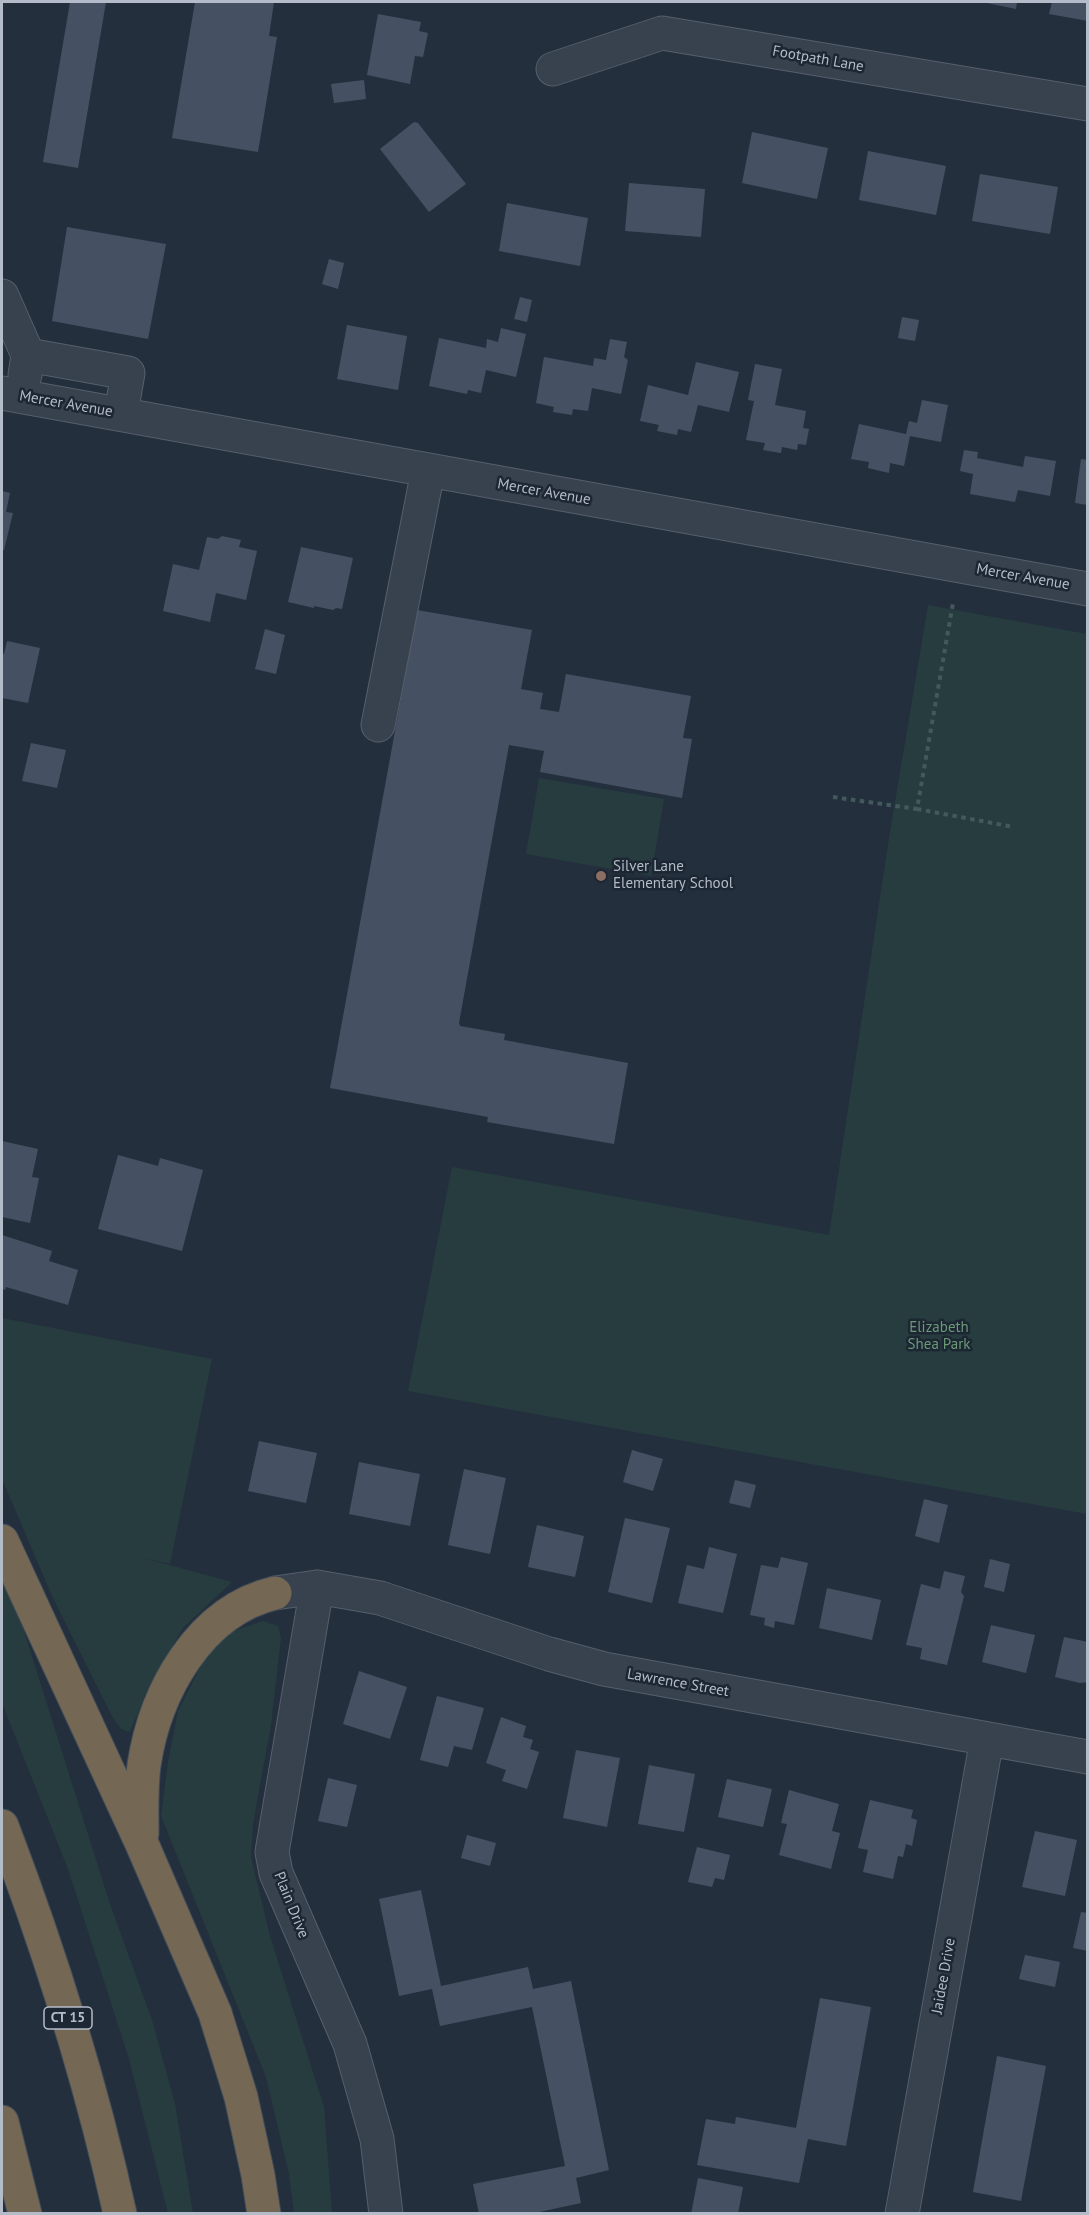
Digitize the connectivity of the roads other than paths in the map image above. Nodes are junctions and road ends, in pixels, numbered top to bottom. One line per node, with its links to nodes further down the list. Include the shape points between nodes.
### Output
1 (553, 69): 2 (street, Footpath Lane, via 662,33)
2 (1088, 104)
3 (2, 296): 4 (street)
4 (28, 355): 5 (street); 6 (street, via 128,373)
5 (12, 395): 6 (street, Mercer Avenue)
6 (121, 413): 7 (street, Mercer Avenue)
7 (428, 471): 8 (street, Mercer Avenue); 9 (street)
8 (1088, 589)
9 (378, 725)
10 (2, 1541): 16 (highway)
11 (317, 1587): 12 (street, Lawrence Street); 13 (street, Lawrence Street, via 380,1598 604,1670); 21 (street, Plain Drive, via 272,1852 276,1873 350,2044 377,2139)
12 (275, 1593): 16 (highway, via 241,1606 216,1624 192,1649 172,1680 157,1714 144,1763)
13 (987, 1739): 14 (street, Lawrence Street); 22 (street, Jaidee Drive)
14 (1088, 1757)
15 (2, 1826): 19 (highway, CT 15, via 65,2008)
16 (142, 1844): 20 (highway, via 218,2023 241,2097)
17 (2, 2122): 18 (highway)
18 (25, 2214)
19 (120, 2214)
20 (264, 2214)
21 (386, 2214)
22 (902, 2214)

